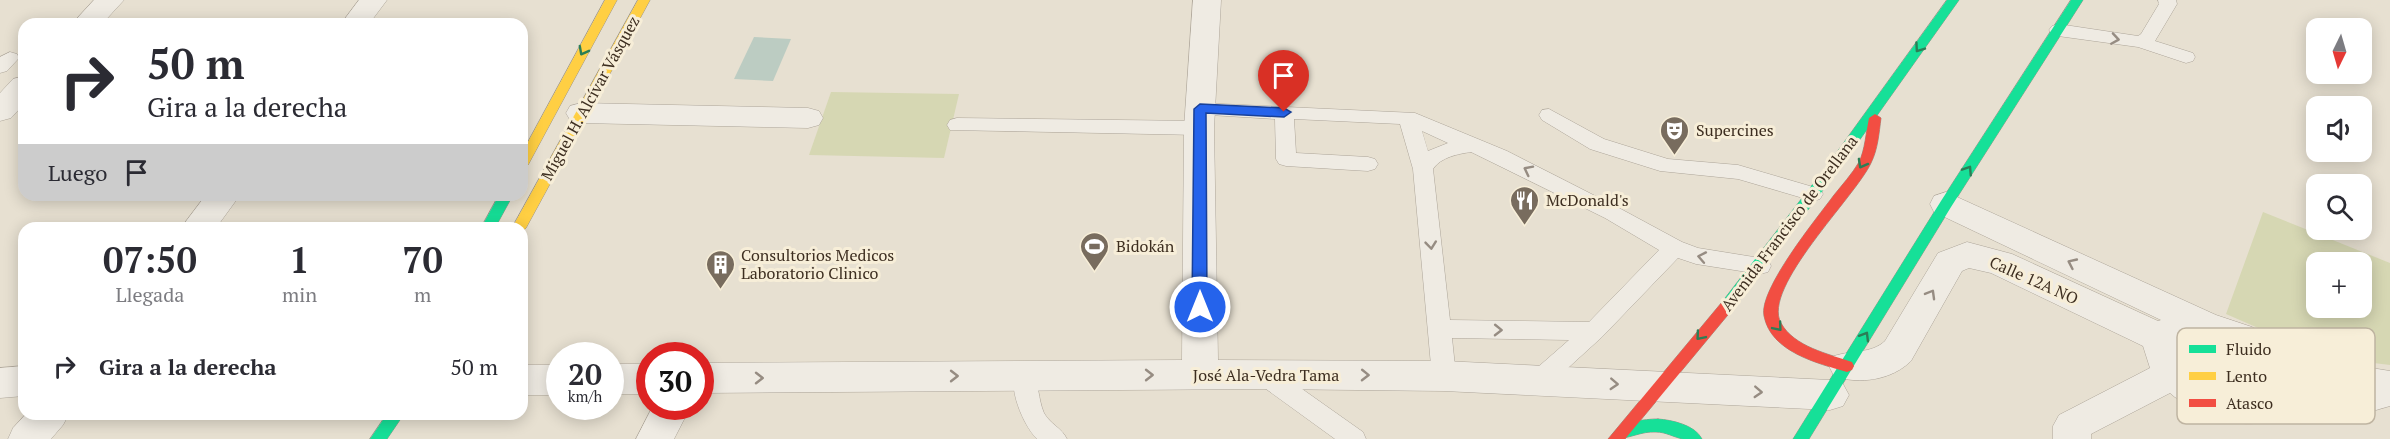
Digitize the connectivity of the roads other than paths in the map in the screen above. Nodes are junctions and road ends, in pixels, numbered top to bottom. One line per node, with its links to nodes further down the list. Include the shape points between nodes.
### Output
1 (110, 0): 9 (street)
2 (373, 0): 10 (street)
3 (611, 0): 25 (main road, Miguel H. Alcívar Vásquez, one-way to 25)
4 (644, 0): 18 (main road, Miguel H. Alcívar Vásquez)
5 (1207, 0): 21 (street)
6 (1953, 0): 15 (main road, Avenida Francisco de Orellana, one-way to 15)
7 (2077, 0): 11 (main road)
8 (2167, 0): 12 (lane, via 2148,38)
9 (92, 18)
10 (360, 18)
11 (2058, 30): 12 (lane, one-way to 12); 31 (main road, one-way to 11)
12 (2140, 42): 13 (lane)
13 (2186, 57)
14 (18, 93): 16 (street)
15 (1878, 108): 28 (main road, Avenida Francisco de Orellana); 50 (main road, one-way to 50, via 1866,161 1785,275 1768,313 1788,339)
16 (0, 111)
17 (1284, 112): 21 (lane); 22 (lane); 26 (lane, via 1286,159)
18 (581, 113): 20 (street); 34 (main road, Miguel H. Alcívar Vásquez)
19 (1550, 115): 28 (lane, via 1597,144 1667,166 1738,172)
20 (808, 118)
21 (1199, 118): 23 (lane); 43 (street)
22 (1408, 118): 24 (lane); 27 (lane)
23 (957, 125)
24 (1473, 145): 27 (lane, via 1430,158); 35 (lane, one-way to 24, via 1602,207)
25 (528, 154)
26 (1368, 164)
27 (1423, 169): 39 (lane, one-way to 39)
28 (1813, 194): 36 (main road, Avenida Francisco de Orellana)
29 (219, 201): 32 (street)
30 (503, 201): 33 (main road)
31 (1946, 204): 37 (street, Calle 12A NO, one-way to 31); 50 (main road, one-way to 31)
32 (203, 222)
33 (491, 222)
34 (522, 222)
35 (1674, 248): 36 (lane, one-way to 35, via 1696,256); 40 (lane)
36 (1760, 266): 55 (main road, Avenida Francisco de Orellana, one-way to 55)
37 (2205, 325): 38 (street, Calle 12A NO); 41 (street, via 2189,324 2167,332)
38 (2214, 328)
39 (1440, 329): 40 (lane, one-way to 40); 46 (lane)
40 (1594, 331): 51 (lane)
41 (2168, 356): 42 (street, Calle 12A NO); 50 (street, Calle 12A NO, one-way to 41, via 1892,358 1950,262 1967,255 2000,263); 70 (street, via 2072,426)
42 (2177, 367)
43 (1200, 374): 44 (street, José Ala-Vedra Tama); 45 (street, José Ala-Vedra Tama, one-way to 43)
44 (1263, 374): 46 (street, José Ala-Vedra Tama, one-way to 46); 67 (lane)
45 (1024, 375): 47 (street, José Ala-Vedra Tama, one-way to 45); 66 (lane, via 1031,414 1043,432)
46 (1444, 376): 51 (street, José Ala-Vedra Tama)
47 (714, 378)
48 (528, 380): 49 (street)
49 (546, 380)
50 (1839, 380): 55 (street, José Ala-Vedra Tama, one-way to 50); 69 (main road)
51 (1538, 381): 55 (street, José Ala-Vedra Tama, one-way to 55)
52 (18, 382): 53 (street)
53 (0, 383)
54 (2375, 384): 56 (street)
55 (1657, 386): 62 (main road, Avenida Francisco de Orellana)
56 (2390, 386)
57 (2390, 391): 58 (street)
58 (2375, 395)
59 (44, 420): 63 (street)
60 (392, 420): 64 (main road)
61 (665, 420): 65 (street)
62 (1618, 437): 68 (main road, via 1634,426 1659,423 1678,428)
63 (27, 439)
64 (378, 439)
65 (655, 439)
66 (1055, 439)
67 (1354, 439)
68 (1694, 439)
69 (1801, 439)
70 (2072, 439)

